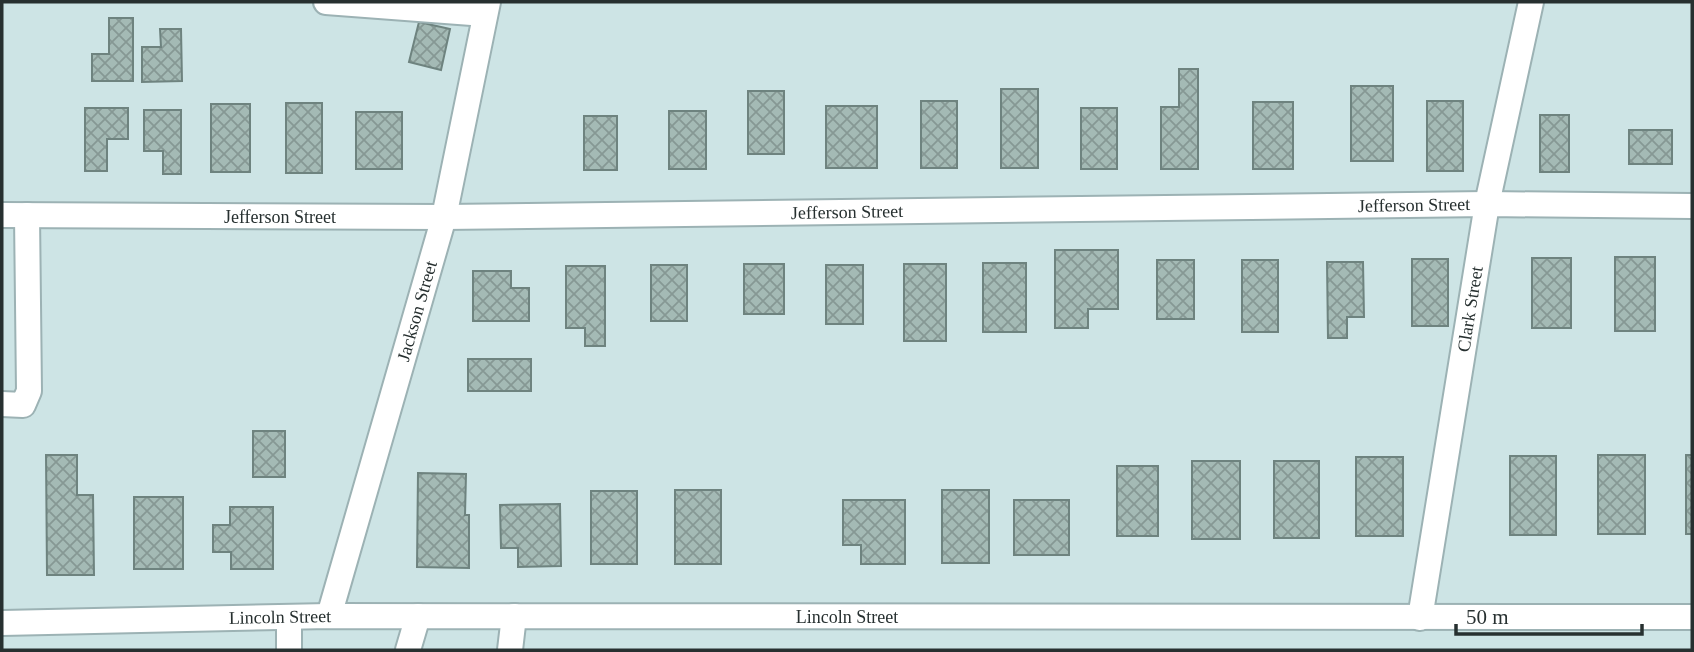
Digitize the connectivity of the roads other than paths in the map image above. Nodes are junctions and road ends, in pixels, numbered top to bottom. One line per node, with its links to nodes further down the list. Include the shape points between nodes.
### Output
1 (326, 2): 3 (street)
2 (1531, 2): 4 (street, Clark Street)
3 (487, 8): 8 (street, Jackson Street)
4 (1487, 204): 5 (street, Jefferson Street); 8 (street, Jefferson Street); 15 (street, Clark Street)
5 (1692, 206)
6 (2, 215): 7 (street, Jefferson Street)
7 (27, 215): 8 (street, Jefferson Street); 9 (street, via 29,391 23,405)
8 (443, 218): 10 (street, Jackson Street)
9 (2, 404)
10 (329, 616): 11 (street, Lincoln Street); 13 (street, Lincoln Street)
11 (418, 616): 12 (street, Lincoln Street); 18 (street)
12 (514, 616): 15 (street, Lincoln Street); 19 (street)
13 (289, 617): 16 (street, Lincoln Street); 17 (street)
14 (1692, 617): 15 (street, Lincoln Street)
15 (1420, 618)
16 (2, 623)
17 (289, 650)
18 (408, 650)
19 (510, 650)

